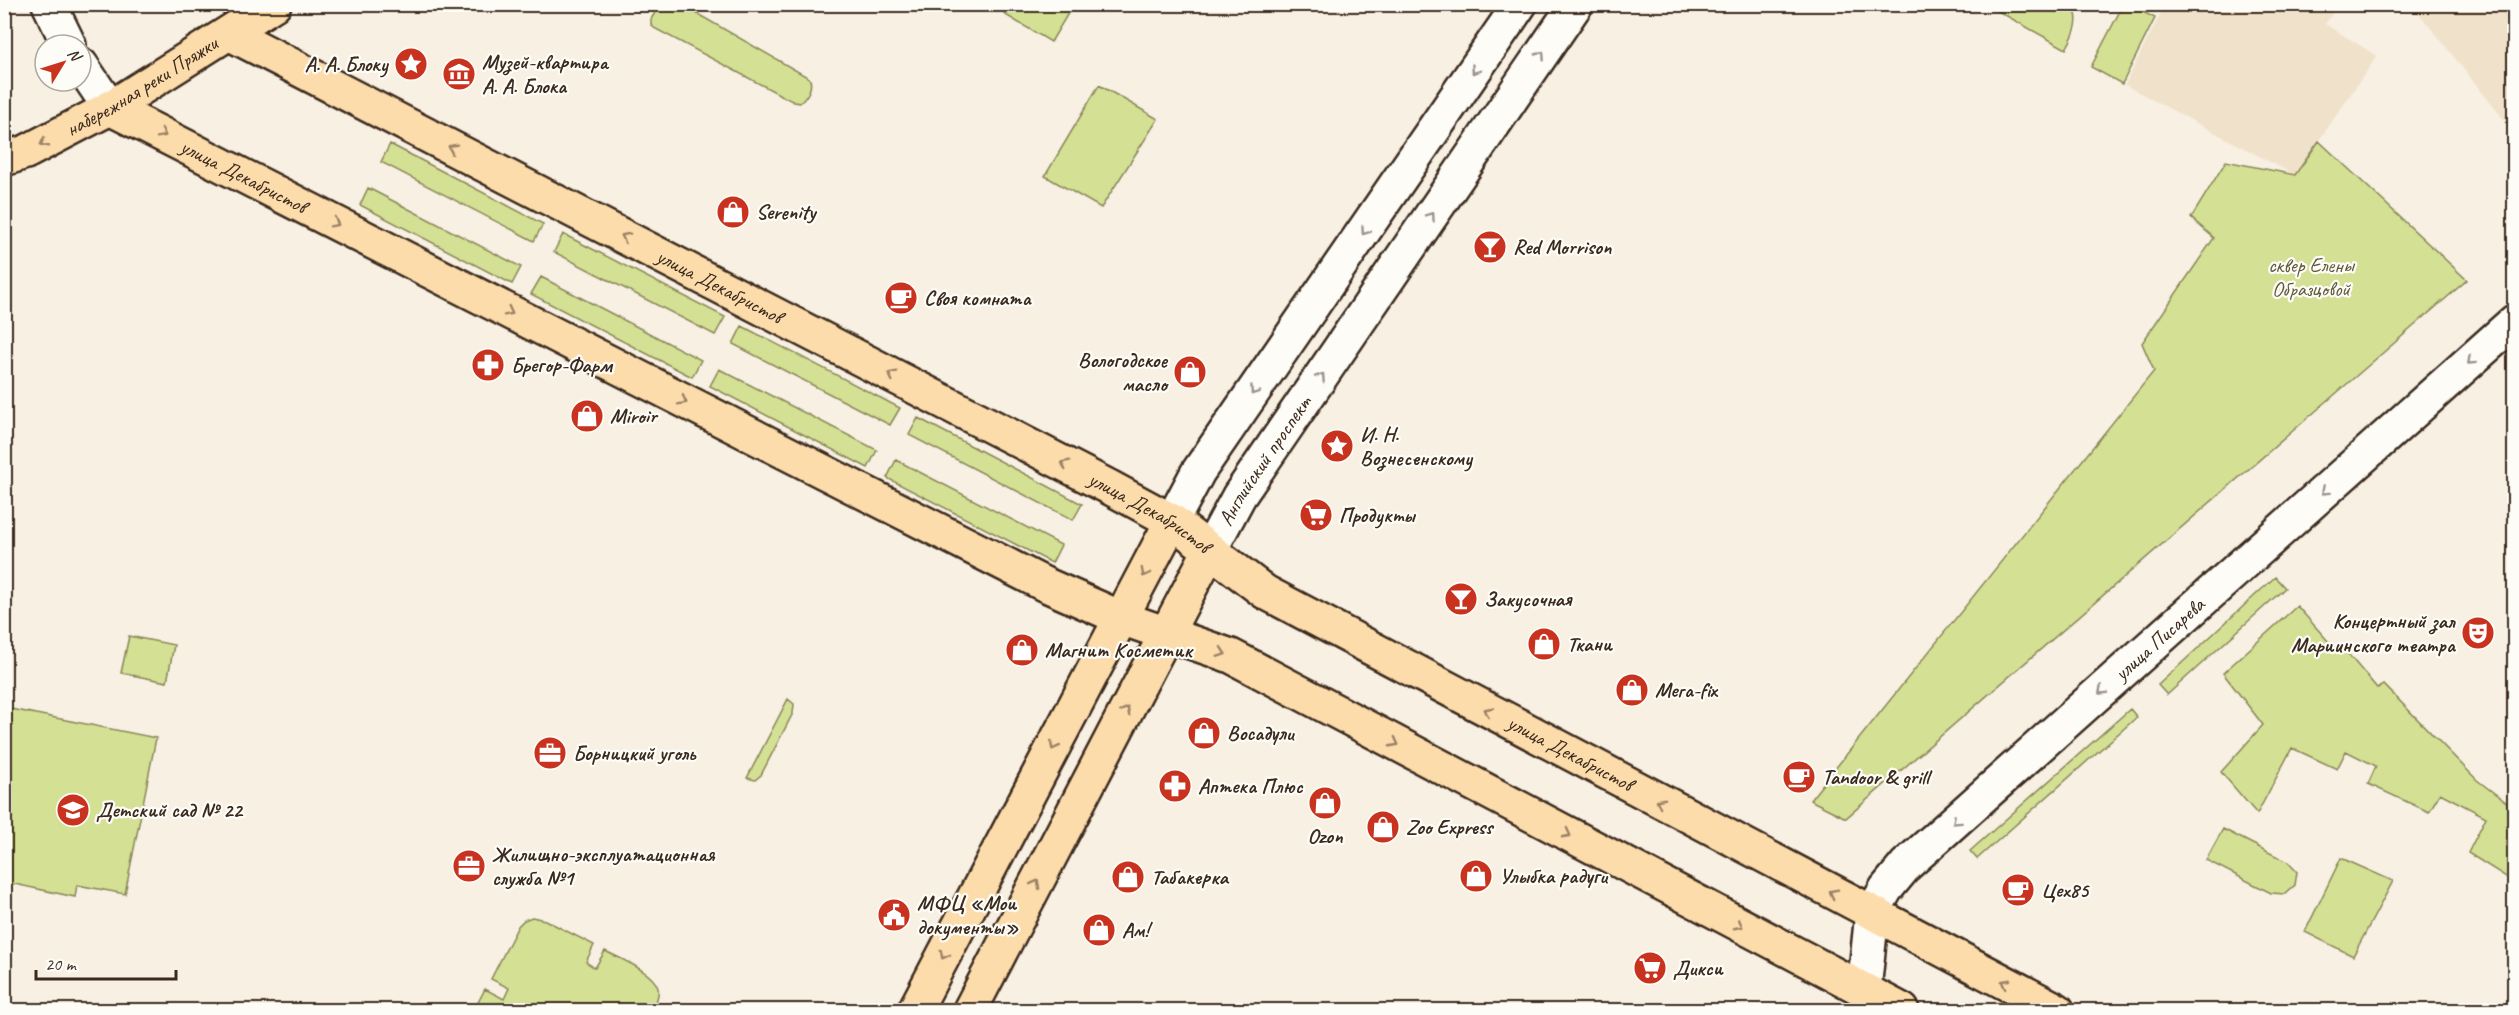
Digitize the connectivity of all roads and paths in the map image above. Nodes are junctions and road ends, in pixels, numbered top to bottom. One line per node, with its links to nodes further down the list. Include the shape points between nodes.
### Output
1 (48, 4): 5 (street)
2 (274, 4): 6 (main road, набережная реки Пряжки)
3 (1520, 4): 11 (street, one-way to 11, via 1198,472)
4 (1576, 4): 12 (street, Английский проспект, one-way to 4, via 1239,496)
5 (63, 33)
6 (229, 33): 8 (main road, набережная реки Пряжки); 11 (main road, улица Декабристов, one-way to 6)
7 (93, 83): 8 (street, улица Декабристов)
8 (110, 108): 9 (main road, набережная реки Пряжки, one-way to 9, via 26,152); 13 (main road, улица Декабристов, one-way to 13, via 1044,584)
9 (4, 159)
10 (2514, 322): 15 (street, улица Писарева, one-way to 15, via 1906,866)
11 (1172, 521): 12 (main road, улица Декабристов); 13 (main road, one-way to 13)
12 (1210, 550): 14 (main road, Английский проспект); 15 (main road, улица Декабристов, one-way to 12, via 1265,592)
13 (1121, 618): 14 (main road, улица Декабристов); 17 (main road, one-way to 17)
14 (1166, 634): 16 (main road, улица Декабристов, one-way to 16, via 1231,656); 18 (main road, Английский проспект, one-way to 14)
15 (1872, 913): 16 (street, улица Писарева); 20 (main road, улица Декабристов, one-way to 15)
16 (1864, 990): 19 (main road, улица Декабристов)
17 (915, 1011)
18 (970, 1011)
19 (1902, 1011)
20 (2057, 1011)

